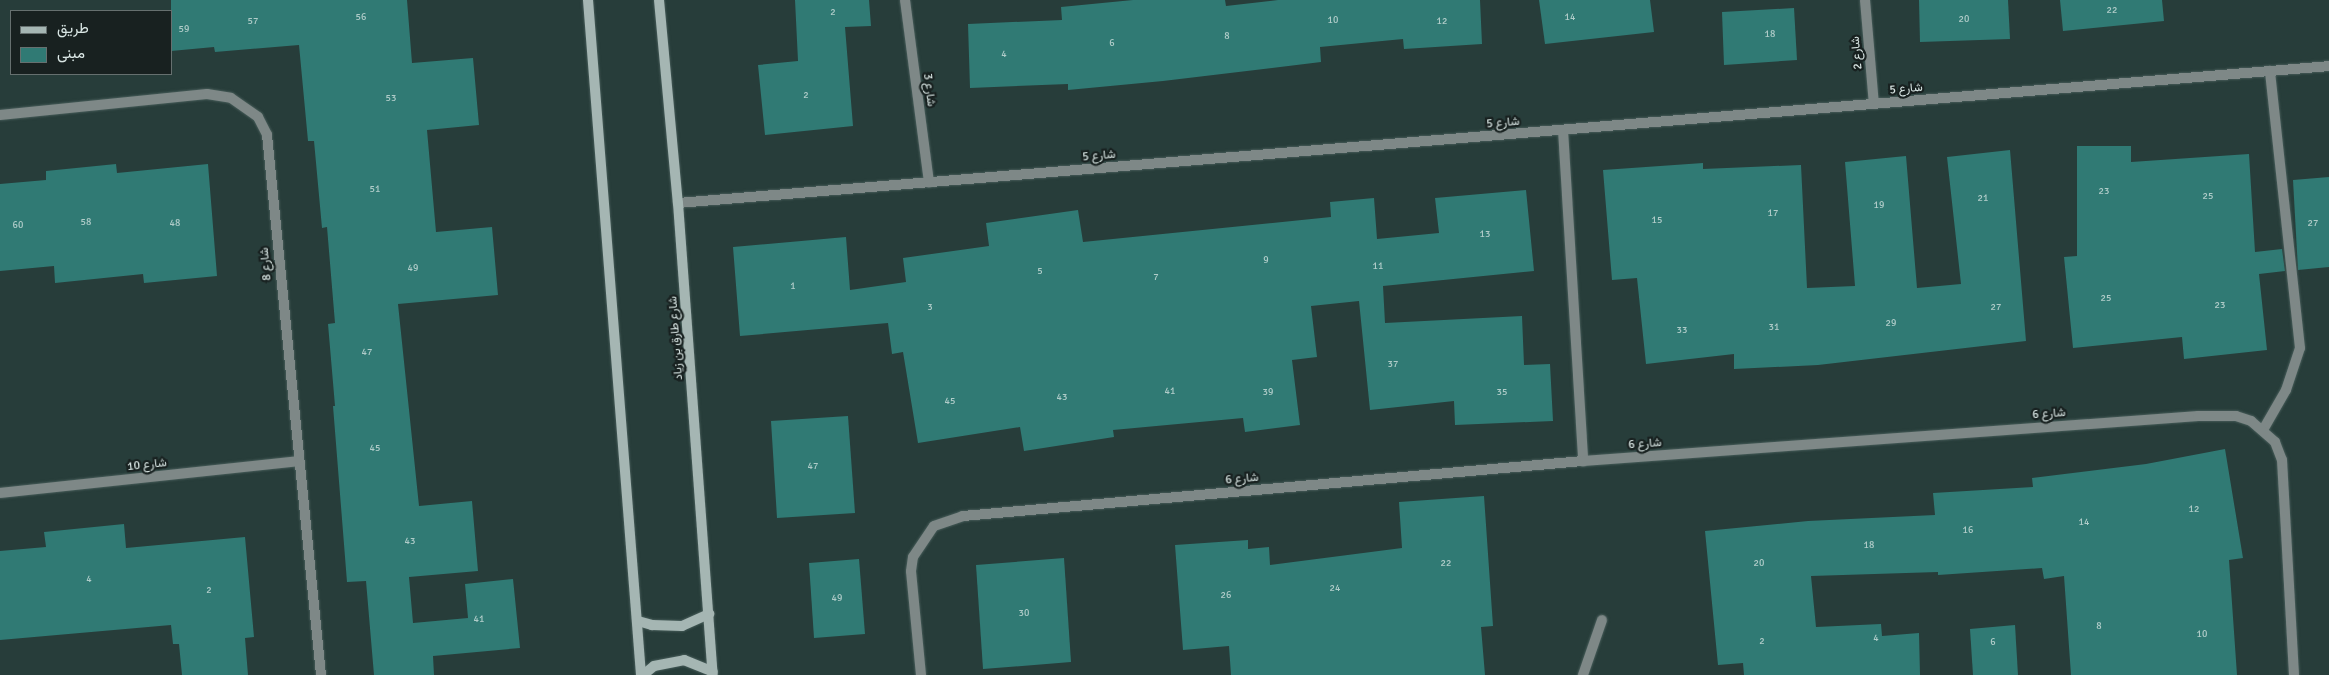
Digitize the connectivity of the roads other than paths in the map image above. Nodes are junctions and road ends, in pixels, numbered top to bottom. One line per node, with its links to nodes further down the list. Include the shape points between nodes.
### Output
1 (588, 0): 18 (main road)
2 (659, 0): 11 (main road, شارع طارق بن زياد)
3 (905, 0): 10 (street, شارع 3)
4 (1865, 0): 7 (street, شارع 2)
5 (2329, 66): 6 (street, شارع 5)
6 (2270, 71): 7 (street, شارع 5); 12 (street, via 2300,348 2286,390)
7 (1874, 104): 9 (street, شارع 5)
8 (0, 115): 13 (street, شارع 8, via 207,94 231,98 258,117 266,135)
9 (1564, 130): 10 (street, شارع 5); 14 (street)
10 (929, 182): 11 (street, شارع 5)
11 (678, 203): 16 (main road, شارع طارق بن زياد)
12 (2263, 430): 14 (street, شارع 6, via 2236,416 2198,416); 24 (street, شارع 6, via 2275,442 2282,460)
13 (298, 461): 15 (street, شارع 10); 20 (street, شارع 8)
14 (1583, 461): 22 (street, شارع 6, via 948,519 927,533 912,564)
15 (0, 492)
16 (709, 614): 18 (main road, via 682,626 652,626); 19 (main road, شارع طارق بن زياد)
17 (1602, 620): 23 (street)
18 (638, 621): 21 (main road)
19 (713, 674): 21 (main road, via 684,660 654,666)
20 (321, 675)
21 (642, 675)
22 (921, 675)
23 (1584, 675)
24 (2294, 675)

